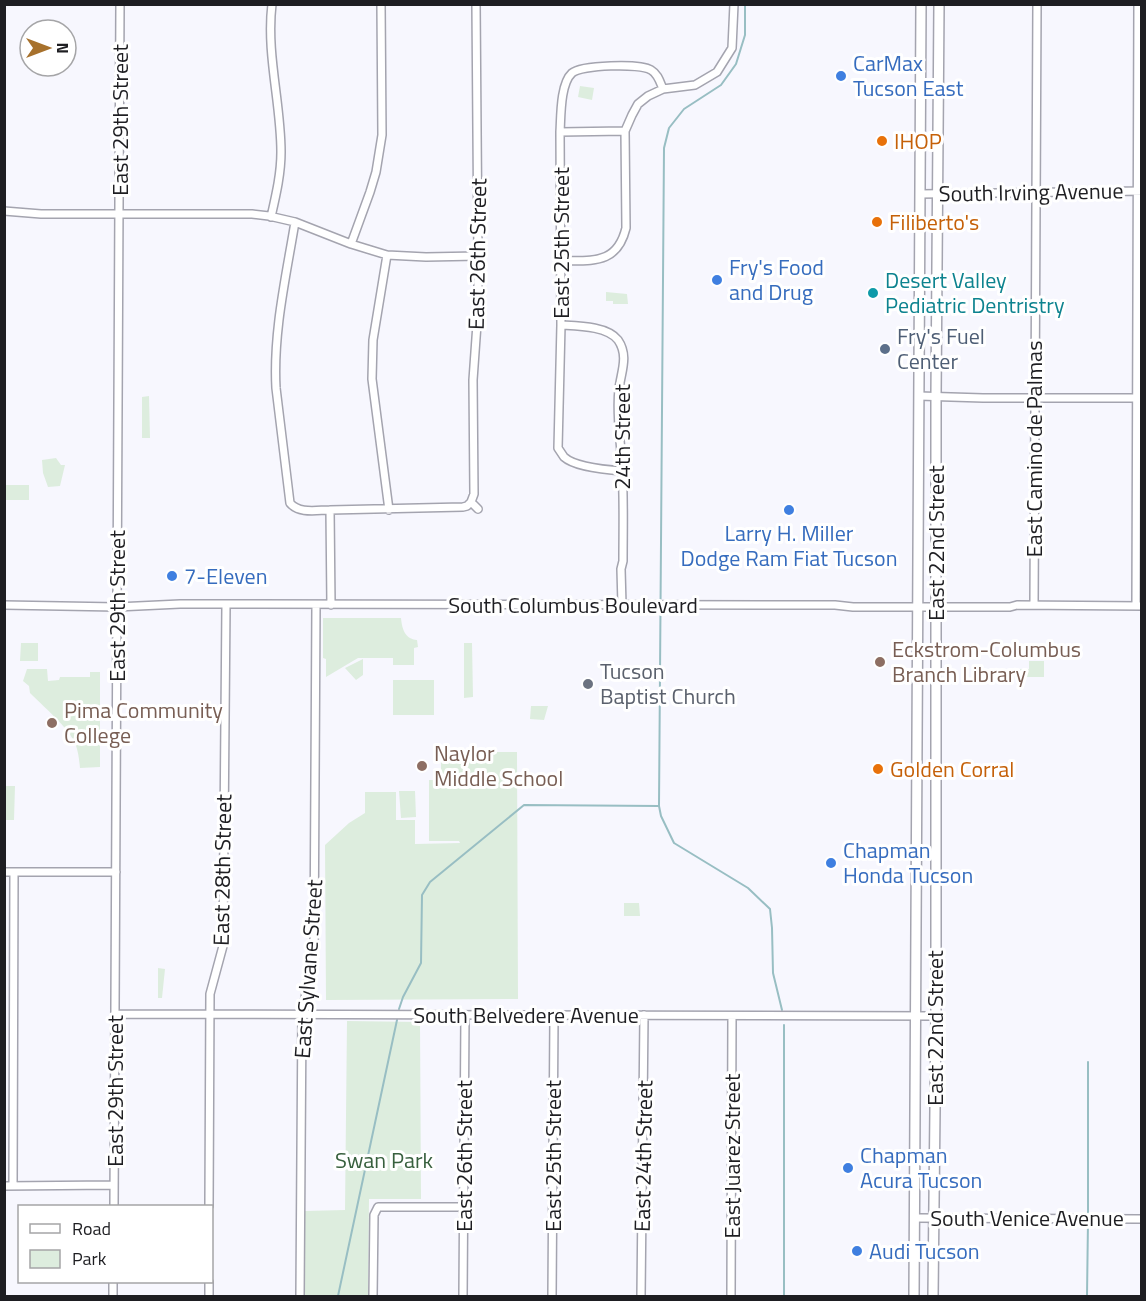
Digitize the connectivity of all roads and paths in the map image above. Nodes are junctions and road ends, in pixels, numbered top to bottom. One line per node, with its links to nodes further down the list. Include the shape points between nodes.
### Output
1 (120, 4): 18 (street, East 29th Street)
2 (272, 4): 19 (street, via 270,46 281,153)
3 (381, 4): 21 (street, via 382,135 370,192)
4 (476, 4): 23 (street, East 26th Street)
5 (734, 4): 10 (street, via 730,53 717,72 695,85)
6 (921, 4): 15 (main road, East 22nd Street)
7 (939, 4): 16 (main road, East 22nd Street)
8 (1037, 4): 14 (street, East Camino de Palmas)
9 (1138, 4): 13 (street)
10 (663, 89): 11 (street, via 638,104); 12 (street, East 25th Street, via 656,74 645,67 581,68 571,73 565,88)
11 (625, 131): 12 (street); 24 (street, via 623,241 604,258)
12 (560, 132): 24 (street, East 25th Street)
13 (1140, 191): 14 (street, South Irving Avenue); 29 (street)
14 (1035, 193): 16 (street, South Irving Avenue); 28 (street, East Camino de Palmas)
15 (920, 194): 16 (street, South Irving Avenue); 26 (main road, East 22nd Street)
16 (938, 194): 27 (main road, East 22nd Street)
17 (4, 211): 18 (street)
18 (120, 214): 19 (street, via 237,213); 42 (street, East 29th Street)
19 (272, 217): 20 (street)
20 (295, 222): 21 (street); 33 (street, via 277,328 275,371 288,487 291,509)
21 (351, 244): 22 (street)
22 (387, 255): 23 (street); 34 (street, via 373,340 372,379)
23 (478, 256): 31 (street, East 26th Street)
24 (561, 261): 25 (street, East 25th Street)
25 (561, 325): 30 (street, 24th Street, via 610,333 622,347); 30 (street, East 25th Street, via 558,448 565,458 578,464)
26 (919, 396): 27 (street); 43 (main road, East 22nd Street)
27 (936, 396): 28 (street); 44 (main road, East 22nd Street)
28 (1035, 398): 29 (street); 40 (street, East Camino de Palmas)
29 (1139, 398): 41 (street)
30 (622, 471): 39 (street, 24th Street)
31 (471, 502): 32 (street); 34 (street, via 463,507)
32 (478, 509)
33 (330, 510): 34 (street); 38 (street)
34 (390, 510)
35 (4, 605): 42 (street, South Columbus Boulevard)
36 (226, 605): 37 (street, South Columbus Boulevard); 42 (street, South Columbus Boulevard); 49 (street, East 28th Street, via 223,946 210,994)
37 (316, 605): 38 (street, South Columbus Boulevard); 50 (street, East Sylvane Street, via 314,950)
38 (331, 605): 39 (street, South Columbus Boulevard)
39 (624, 605): 43 (street, South Columbus Boulevard)
40 (1034, 605): 41 (street, South Columbus Boulevard); 44 (street, South Columbus Boulevard)
41 (1139, 606)
42 (117, 607): 47 (street, East 29th Street)
43 (919, 607): 44 (street, South Columbus Boulevard); 55 (main road, East 22nd Street)
44 (936, 608): 56 (main road, East 22nd Street)
45 (4, 872): 46 (street)
46 (14, 872): 47 (street); 59 (street)
47 (117, 872): 48 (street, East 29th Street)
48 (115, 1014): 49 (street, South Belvedere Avenue); 57 (street, East 29th Street)
49 (210, 1014): 50 (street, South Belvedere Avenue); 61 (street, East 28th Street)
50 (302, 1014): 51 (street, South Belvedere Avenue); 66 (street, East Sylvane Street)
51 (465, 1015): 52 (street, South Belvedere Avenue); 62 (street, East 26th Street)
52 (554, 1015): 53 (street, South Belvedere Avenue); 69 (street, East 25th Street)
53 (644, 1016): 54 (street, South Belvedere Avenue); 70 (street, East 24th Street)
54 (732, 1016): 55 (street, South Belvedere Avenue); 71 (street, East Juarez Street)
55 (916, 1016): 56 (street, South Belvedere Avenue); 63 (main road, East 22nd Street)
56 (936, 1016): 64 (main road, East 22nd Street)
57 (114, 1185): 59 (street); 60 (street, East 29th Street)
58 (4, 1186): 59 (street)
59 (13, 1186)
60 (114, 1205)
61 (209, 1205)
62 (464, 1207): 67 (street, via 378,1207 374,1215); 68 (street, East 26th Street)
63 (915, 1218): 64 (street, South Venice Avenue); 72 (main road, East 22nd Street)
64 (934, 1218): 65 (street, South Venice Avenue); 73 (main road, East 22nd Street)
65 (1141, 1220)
66 (300, 1296)
67 (374, 1296)
68 (463, 1296)
69 (552, 1296)
70 (641, 1296)
71 (731, 1296)
72 (914, 1296)
73 (933, 1296)

